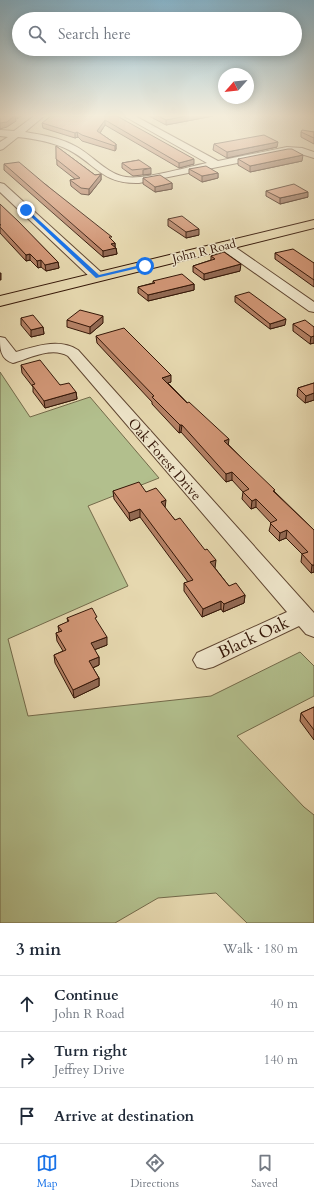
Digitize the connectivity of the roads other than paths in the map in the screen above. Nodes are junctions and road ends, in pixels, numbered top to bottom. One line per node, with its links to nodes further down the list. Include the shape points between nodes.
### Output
1 (88, 159): 4 (street, via 122,180 140,180)
2 (207, 159): 4 (street)
3 (240, 159): 4 (street)
4 (216, 164)
5 (0, 186): 8 (street)
6 (314, 224): 7 (main road, John R Road)
7 (225, 246): 8 (main road, John R Road); 10 (street)
8 (98, 277): 9 (main road, John R Road)
9 (0, 301)
10 (314, 308)
11 (0, 340): 12 (street, Oak Forest Drive)
12 (7, 360): 13 (street, Oak Forest Drive, via 53,347 70,350)
13 (308, 622): 14 (street, Black Oak)
14 (205, 660)

